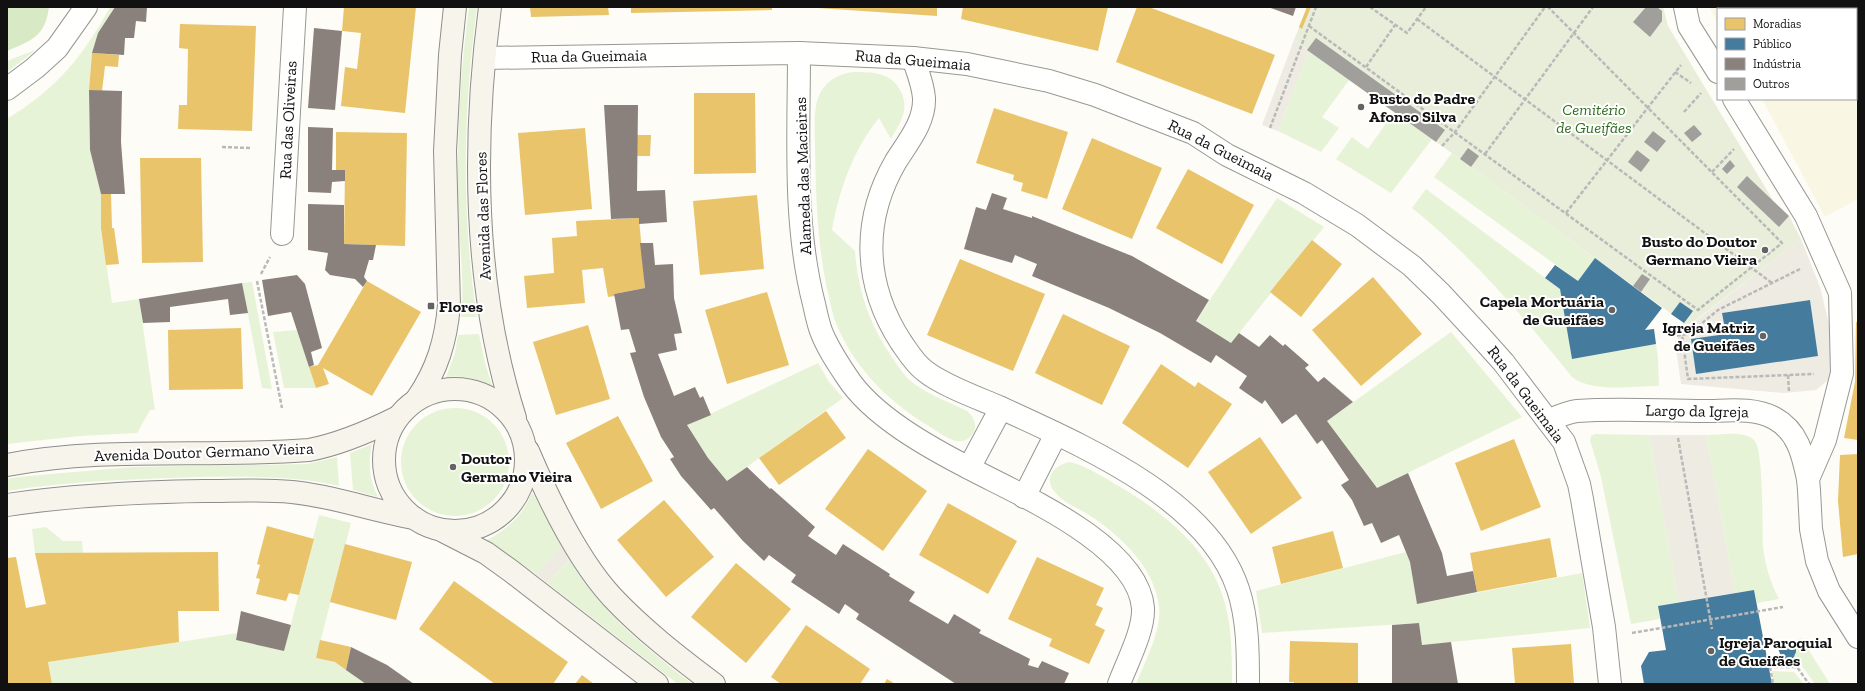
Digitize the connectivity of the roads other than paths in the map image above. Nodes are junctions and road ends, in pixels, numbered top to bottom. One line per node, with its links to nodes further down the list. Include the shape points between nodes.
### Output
1 (86, 7): 10 (street, via 57,48)
2 (295, 7): 12 (street, Rua das Oliveiras)
3 (455, 7): 13 (main road, via 444,151 449,305 443,347 429,382)
4 (490, 7): 7 (main road, Avenida das Flores)
5 (1684, 7): 9 (street, via 1690,26)
6 (800, 53): 7 (street, Rua da Gueimaia); 8 (street, Rua da Gueimaia); 21 (street, Alameda das Macieiras, via 801,231 808,282 821,331 848,379 861,395 901,428)
7 (484, 58): 17 (main road, Avenida das Flores, via 479,178 483,264 497,356)
8 (913, 58): 14 (street, via 923,92 922,112 919,124 896,162 880,197 872,232 870,252 880,300 900,341 919,366 933,377); 16 (street, Rua da Gueimaia, via 967,64 1025,75 1095,95 1193,133 1227,155 1304,193 1357,225 1412,266 1504,363)
9 (1717, 70)
10 (7, 89)
11 (1735, 100): 22 (street, via 1806,216 1840,293 1842,373 1824,440)
12 (282, 234)
13 (417, 399): 15 (main road); 17 (main road, via 437,390 460,388 482,393 501,405)
14 (1002, 408): 18 (street); 21 (street)
15 (396, 418): 20 (main road, Avenida Doutor Germano Vieira, via 359,436 309,450 134,453 49,459); 25 (main road, via 386,439 383,461 387,483 396,502)
16 (1548, 420): 22 (street, Largo da Igreja, via 1575,411 1757,412 1783,424 1796,438 1802,450); 32 (street, Rua da Gueimaia, via 1564,442 1579,484 1596,577)
17 (516, 422): 19 (main road)
18 (1056, 434): 23 (street); 31 (street, via 1149,485 1190,518 1217,548 1228,564 1238,590 1248,653)
19 (526, 447): 26 (main road, via 526,470 519,493 505,511 486,525 463,530); 29 (main road, via 538,477 571,538 601,584 654,636)
20 (7, 465)
21 (969, 468): 23 (street, Alameda das Macieiras)
22 (1808, 479): 27 (street, Largo da Igreja, via 1811,529 1817,561 1829,591)
23 (1024, 497): 30 (street, Alameda das Macieiras, via 1090,536 1106,549 1135,582 1143,608 1142,620)
24 (7, 505): 25 (main road, via 94,495 265,490 322,496)
25 (414, 518): 26 (main road)
26 (440, 530): 28 (main road, via 486,554 511,571)
27 (1858, 637)
28 (657, 684)
29 (714, 684)
30 (1119, 684)
31 (1248, 684)
32 (1610, 684)

